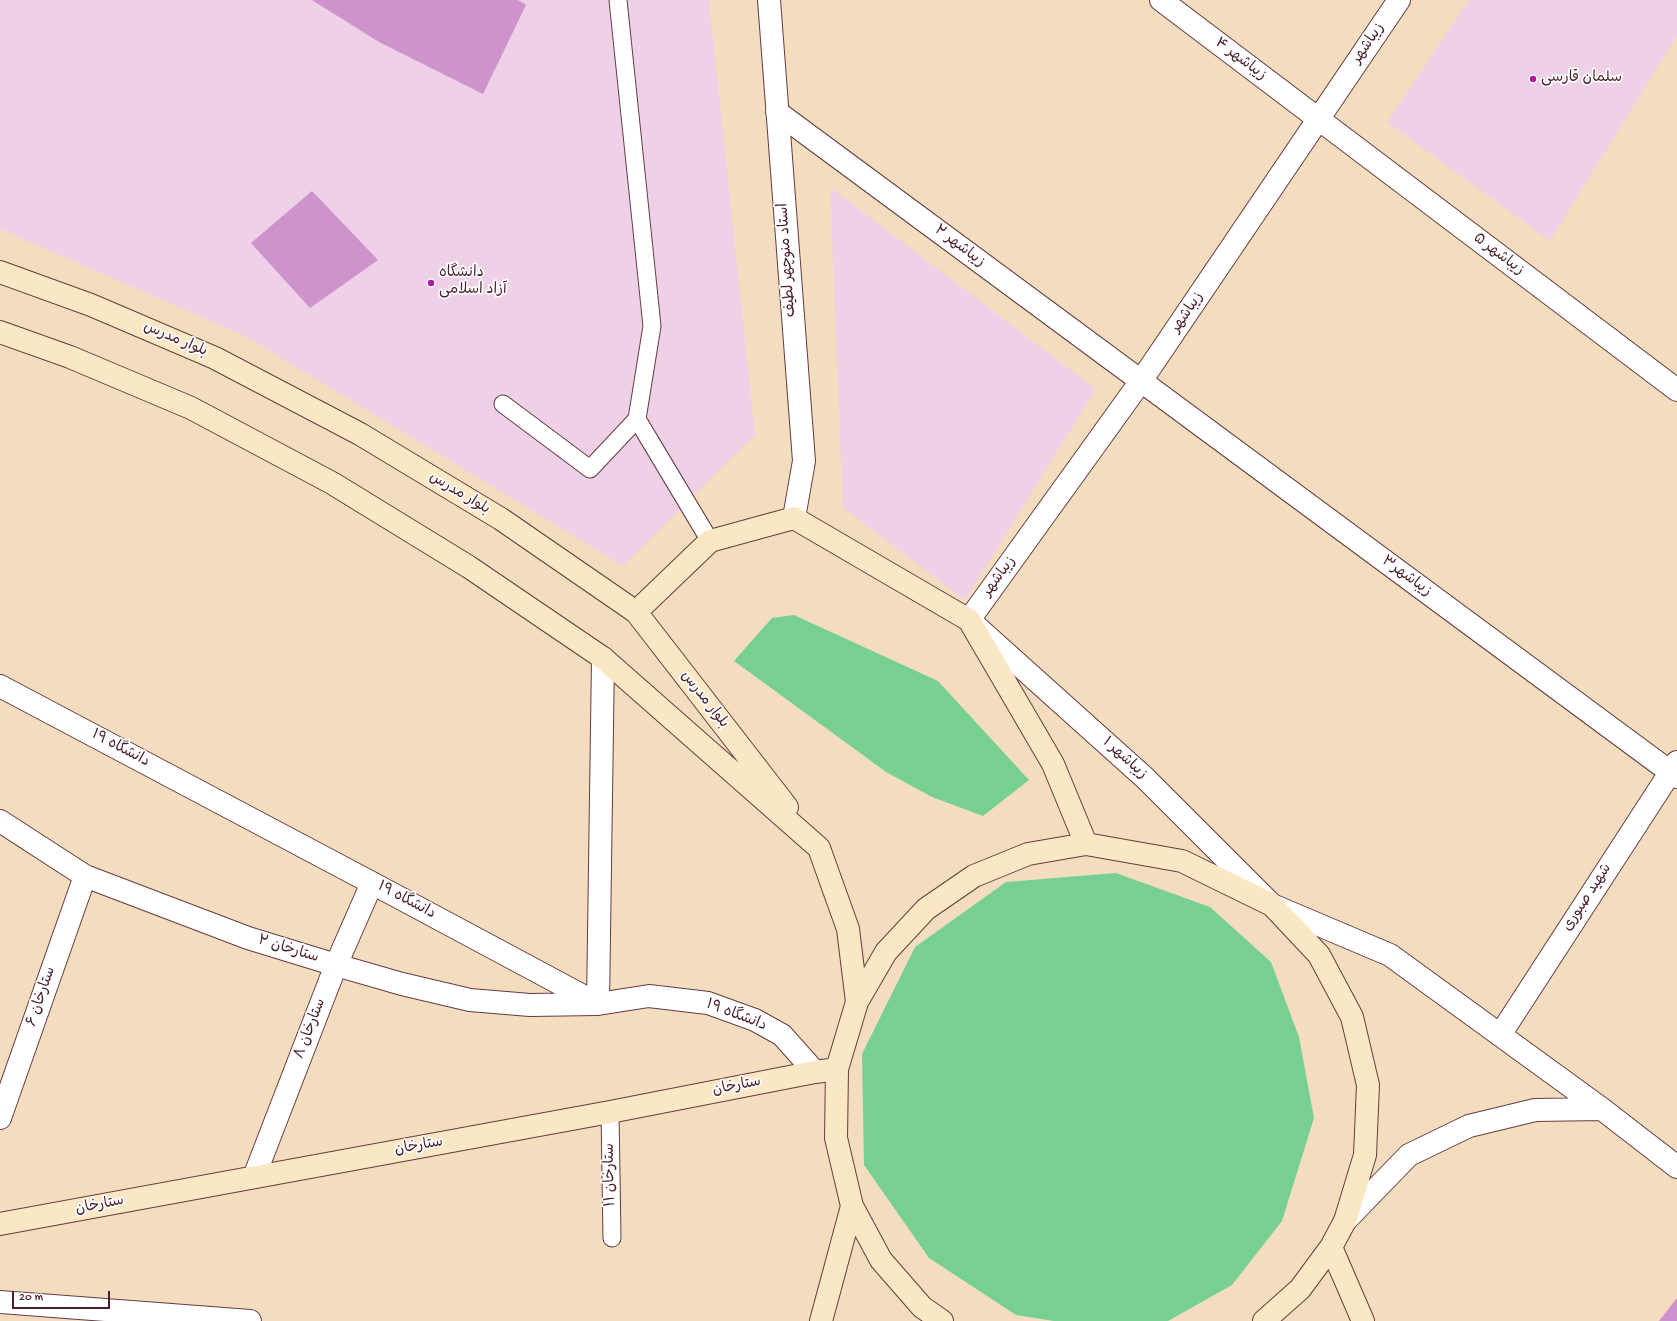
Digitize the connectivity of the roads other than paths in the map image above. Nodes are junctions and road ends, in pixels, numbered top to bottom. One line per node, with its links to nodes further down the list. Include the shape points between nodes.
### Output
1 (618, 0): 12 (lane, via 652,326)
2 (769, 0): 5 (street, استاد منوچهر لطیف)
3 (1161, 0): 6 (street, زیباشهر ۴)
4 (1399, 0): 6 (street, زیباشهر)
5 (777, 112): 9 (street, زیباشهر ۲); 13 (street, استاد منوچهر لطیف, via 804,461)
6 (1319, 119): 9 (street, زیباشهر); 10 (street, زیباشهر ۵)
7 (0, 272): 15 (main road, بلوار مدرس, via 91,305 215,358 353,431 501,519)
8 (0, 332): 17 (main road, بلوار مدرس, via 70,357 191,408 325,480 470,567)
9 (1141, 381): 16 (street, زیباشهر); 19 (street, زیباشهر۳)
10 (1677, 390)
11 (503, 404): 12 (lane, via 590,469)
12 (637, 419): 14 (lane)
13 (794, 518): 14 (main road); 16 (main road)
14 (710, 540): 15 (main road)
15 (636, 612): 22 (main road, بلوار مدرس)
16 (969, 620): 21 (main road, via 1053,764); 25 (street, زیباشهر ۱, via 1145,778)
17 (603, 658): 22 (main road, بلوار مدرس); 28 (street)
18 (0, 686): 24 (street, دانشگاه ۱۹)
19 (1675, 770): 29 (street, شهید صبوری)
20 (0, 821): 23 (street, ستارخان ۲)
21 (1086, 844): 25 (main road, via 1182,861); 27 (main road, via 1028,854 974,876 956,888 926,909 886,952)
22 (819, 848): 27 (main road, بلوار مدرس, via 848,929)
23 (85, 876): 26 (street, ستارخان ۲, via 248,938); 34 (street, ستارخان ۶)
24 (372, 883): 26 (street, ستارخان ۸); 28 (street, دانشگاه ۱۹)
25 (1272, 905): 29 (street, via 1390,955); 38 (main road, via 1320,956 1352,1017 1368,1085 1365,1155)
26 (336, 965): 28 (street, ستارخان ۲, via 470,1000 530,1005); 36 (street, ستارخان ۸)
27 (857, 1002): 30 (main road)
28 (598, 1004): 31 (street, دانشگاه ۱۹, via 649,996 708,1002 755,1020 782,1035)
29 (1500, 1035): 32 (street)
30 (837, 1069): 31 (main road, ستارخان); 37 (main road, via 836,1138)
31 (815, 1072): 33 (main road, ستارخان)
32 (1602, 1109): 35 (street); 38 (street, via 1535,1110 1469,1126 1409,1155)
33 (610, 1112): 36 (main road, ستارخان); 40 (lane, ستارخان ۱۱)
34 (0, 1118)
35 (1677, 1167)
36 (254, 1177): 39 (main road, ستارخان)
37 (852, 1206): 44 (main road); 45 (main road, via 882,1260 922,1307)
38 (1345, 1221): 41 (main road)
39 (0, 1224)
40 (612, 1238)
41 (1331, 1247): 46 (main road, via 1300,1289); 47 (main road)
42 (0, 1302): 43 (street)
43 (250, 1321)
44 (821, 1321)
45 (942, 1321)
46 (1264, 1321)
47 (1363, 1321)

